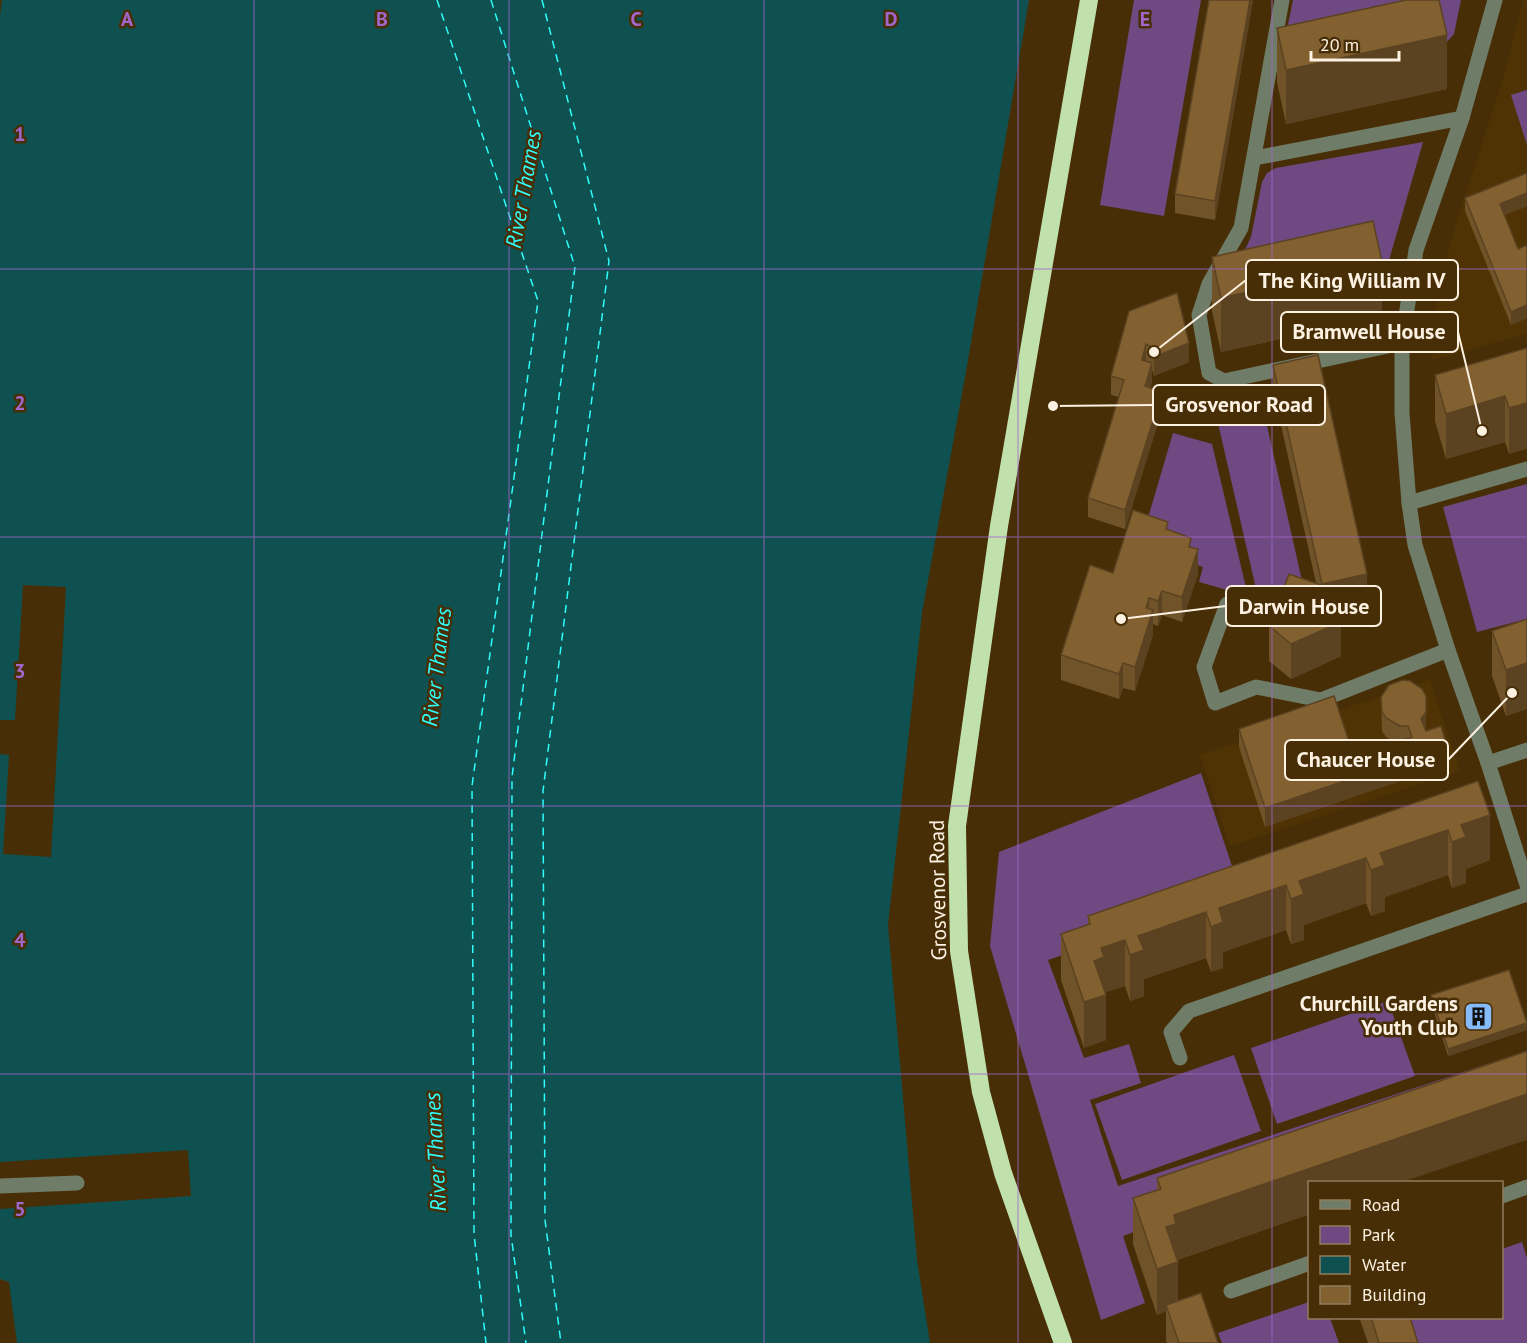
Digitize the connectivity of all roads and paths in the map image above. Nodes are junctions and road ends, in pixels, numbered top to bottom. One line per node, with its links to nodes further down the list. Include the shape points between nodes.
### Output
1 (1089, 0): 22 (highway, Grosvenor Road, via 999,526 957,826 959,951 981,1092 1003,1173)
2 (1282, 0): 5 (street)
3 (1495, 0): 4 (street)
4 (1462, 118): 5 (street); 6 (street, via 1416,250)
5 (1254, 158): 6 (street, via 1241,228 1209,284 1199,315 1209,373 1224,381)
6 (1402, 343): 8 (street, via 1402,413)
7 (1527, 469): 8 (street)
8 (1409, 503): 10 (street, via 1415,545)
9 (1227, 604): 10 (street, via 1204,667 1215,703 1257,687 1321,700)
10 (1448, 650): 12 (street)
11 (1527, 750): 12 (street)
12 (1488, 763): 13 (street)
13 (1527, 885)
14 (1527, 894): 15 (street, via 1189,1011 1171,1032)
15 (1180, 1058)
16 (77, 1183): 17 (street)
17 (0, 1186)
18 (1527, 1187): 19 (street)
19 (1503, 1196)
20 (1308, 1264): 21 (street)
21 (1231, 1291)
22 (1062, 1343)

